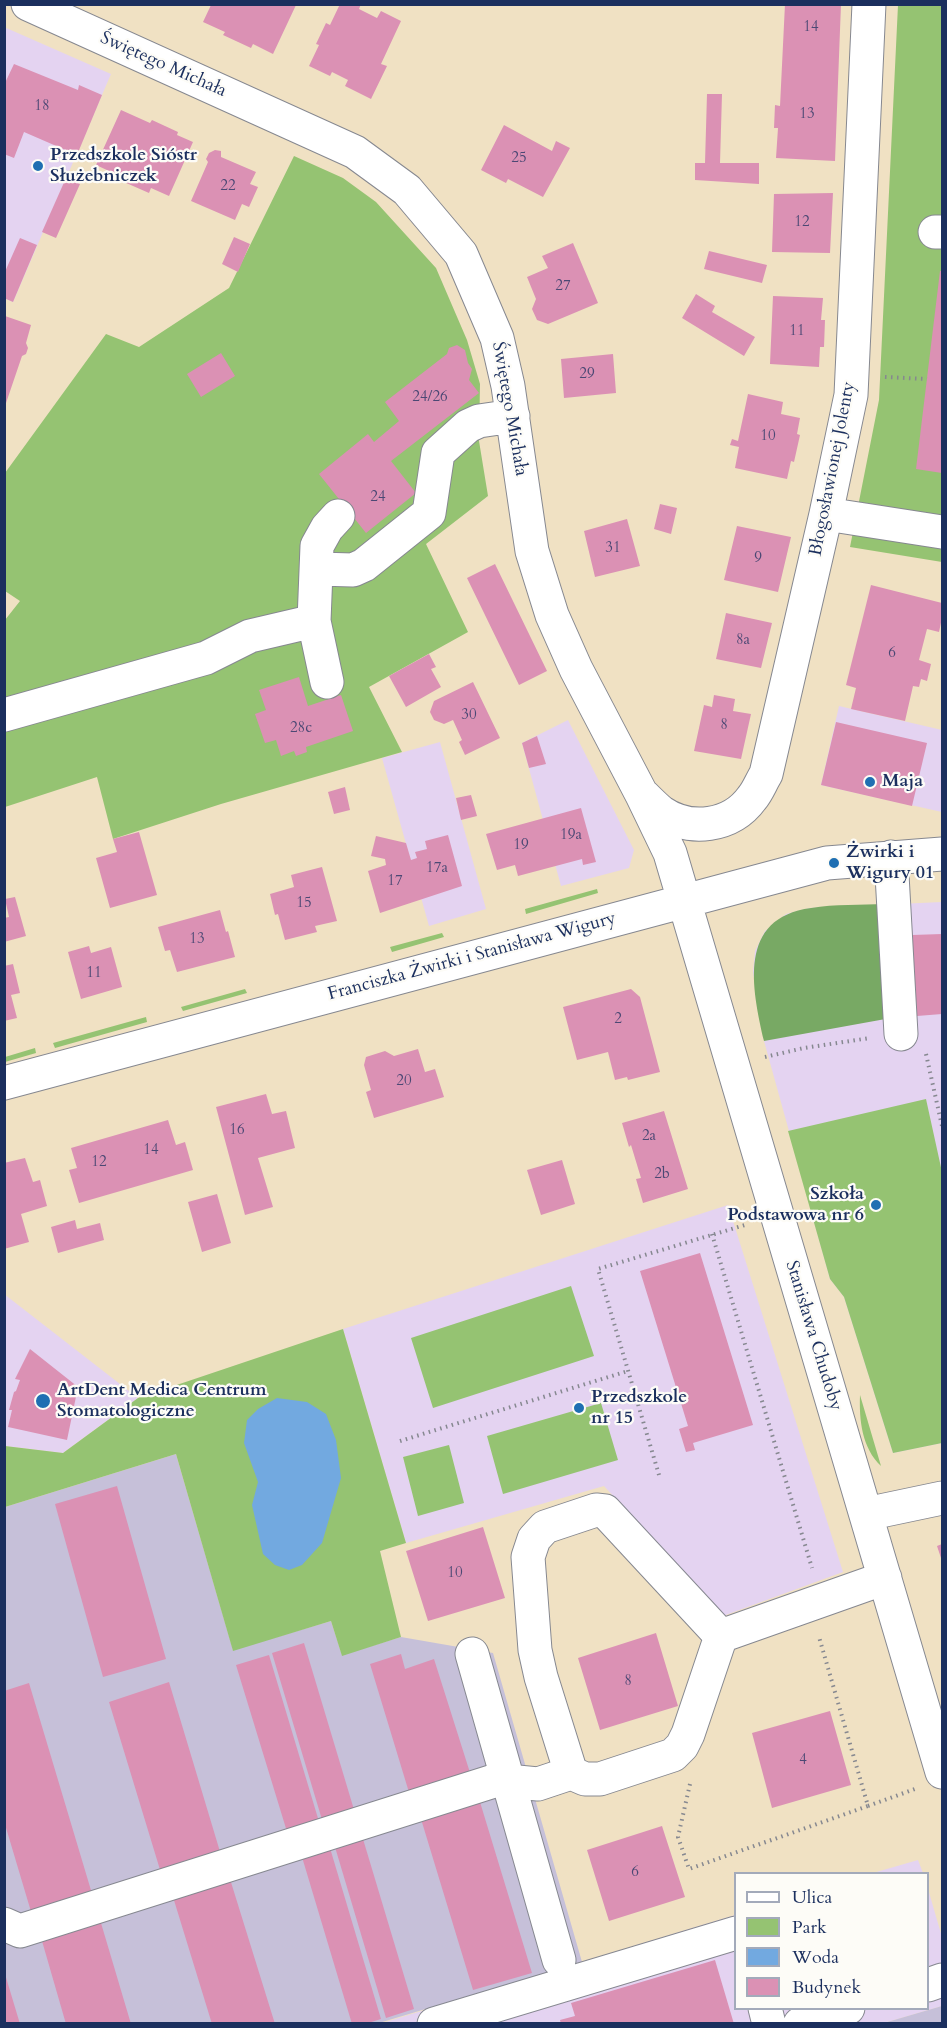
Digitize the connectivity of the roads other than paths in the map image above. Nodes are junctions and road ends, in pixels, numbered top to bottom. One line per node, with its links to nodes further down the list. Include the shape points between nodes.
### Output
1 (28, 4): 3 (street, Świętego Michała, via 355,152 407,190 461,254 497,338)
2 (869, 4): 4 (street, Błogosławionej Jolenty, via 851,395)
3 (513, 416): 7 (street, via 468,426 438,453 429,513 364,565 353,570); 11 (street, Świętego Michała, via 532,550 552,615)
4 (826, 514): 6 (street); 11 (street, Błogosławionej Jolenty, via 766,774 752,798 723,821 701,825 661,812)
5 (338, 516): 7 (street, via 317,546)
6 (942, 532)
7 (317, 569): 8 (street)
8 (314, 621): 9 (street); 10 (street, via 250,636 206,658)
9 (327, 682)
10 (4, 715)
11 (642, 795): 14 (street, Świętego Michała, via 670,853)
12 (942, 854): 13 (street, Franciszka Żwirki i Stanisława Wigury)
13 (891, 858): 14 (street, Franciszka Żwirki i Stanisława Wigury, via 827,864); 15 (street)
14 (683, 901): 16 (street, Franciszka Żwirki i Stanisława Wigury); 18 (street, Stanisława Chudoby)
15 (901, 1034)
16 (4, 1083)
17 (942, 1498): 18 (street)
18 (866, 1514): 19 (street, Stanisława Chudoby)
19 (885, 1578): 20 (street); 23 (street, Stanisława Chudoby)
20 (722, 1636): 22 (street, via 682,1746 673,1755 600,1779 585,1779); 22 (street, via 605,1511 596,1510 545,1527 534,1539 528,1557 535,1650)
21 (472, 1654): 24 (street)
22 (571, 1773): 24 (street, via 538,1784)
23 (933, 1779)
24 (507, 1781): 25 (street, via 497,1780 20,1931); 27 (street)
25 (4, 1924)
26 (734, 1933): 29 (street)
27 (559, 1960)
28 (842, 2010): 30 (street)
29 (435, 2024)
30 (800, 2024)

